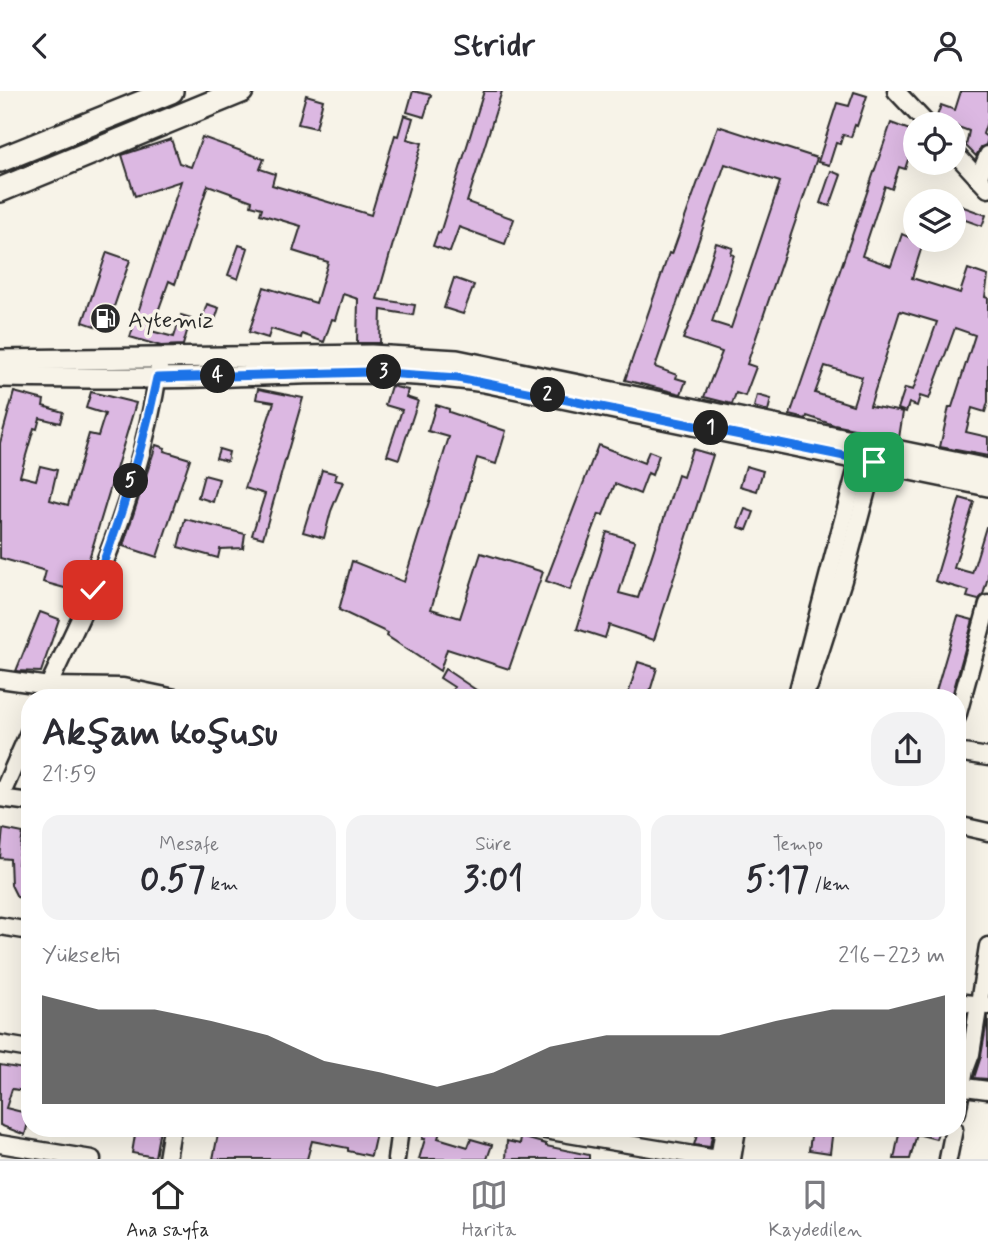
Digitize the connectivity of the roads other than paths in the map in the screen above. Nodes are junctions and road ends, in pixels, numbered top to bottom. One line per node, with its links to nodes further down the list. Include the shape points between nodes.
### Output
1 (171, 91): 6 (highway)
2 (241, 91): 9 (highway)
3 (896, 91): 4 (street)
4 (916, 112)
5 (988, 155): 8 (street)
6 (0, 160)
7 (966, 165): 8 (street)
8 (983, 184)
9 (0, 190)
10 (0, 360): 11 (main road)
11 (158, 369): 12 (main road); 13 (main road, via 444,376); 19 (street, via 119,523)
12 (0, 377)
13 (869, 452): 14 (main road); 15 (main road); 22 (street); 23 (street, via 843,580)
14 (988, 469)
15 (988, 486)
16 (988, 604): 24 (street)
17 (0, 679): 18 (street)
18 (35, 689)
19 (47, 689)
20 (92, 689): 21 (street)
21 (132, 689)
22 (799, 689)
23 (808, 689)
24 (965, 689)
25 (21, 750): 28 (street)
26 (966, 753): 27 (street)
27 (988, 757)
28 (0, 798): 29 (street)
29 (21, 801)
30 (966, 827): 31 (street)
31 (988, 832)
32 (0, 926): 33 (street)
33 (21, 930)
34 (988, 946): 36 (street)
35 (966, 1003): 36 (street)
36 (984, 1005): 39 (street)
37 (0, 1044): 38 (street)
38 (21, 1048)
39 (966, 1066)
40 (966, 1087): 41 (street)
41 (988, 1090)
42 (171, 1137): 50 (street)
43 (399, 1137): 51 (street)
44 (590, 1137): 52 (street)
45 (722, 1137): 52 (street)
46 (736, 1137): 53 (street)
47 (952, 1137): 54 (street)
48 (0, 1143): 49 (street)
49 (92, 1159)
50 (167, 1159)
51 (396, 1159)
52 (718, 1159)
53 (732, 1159)
54 (948, 1159)

